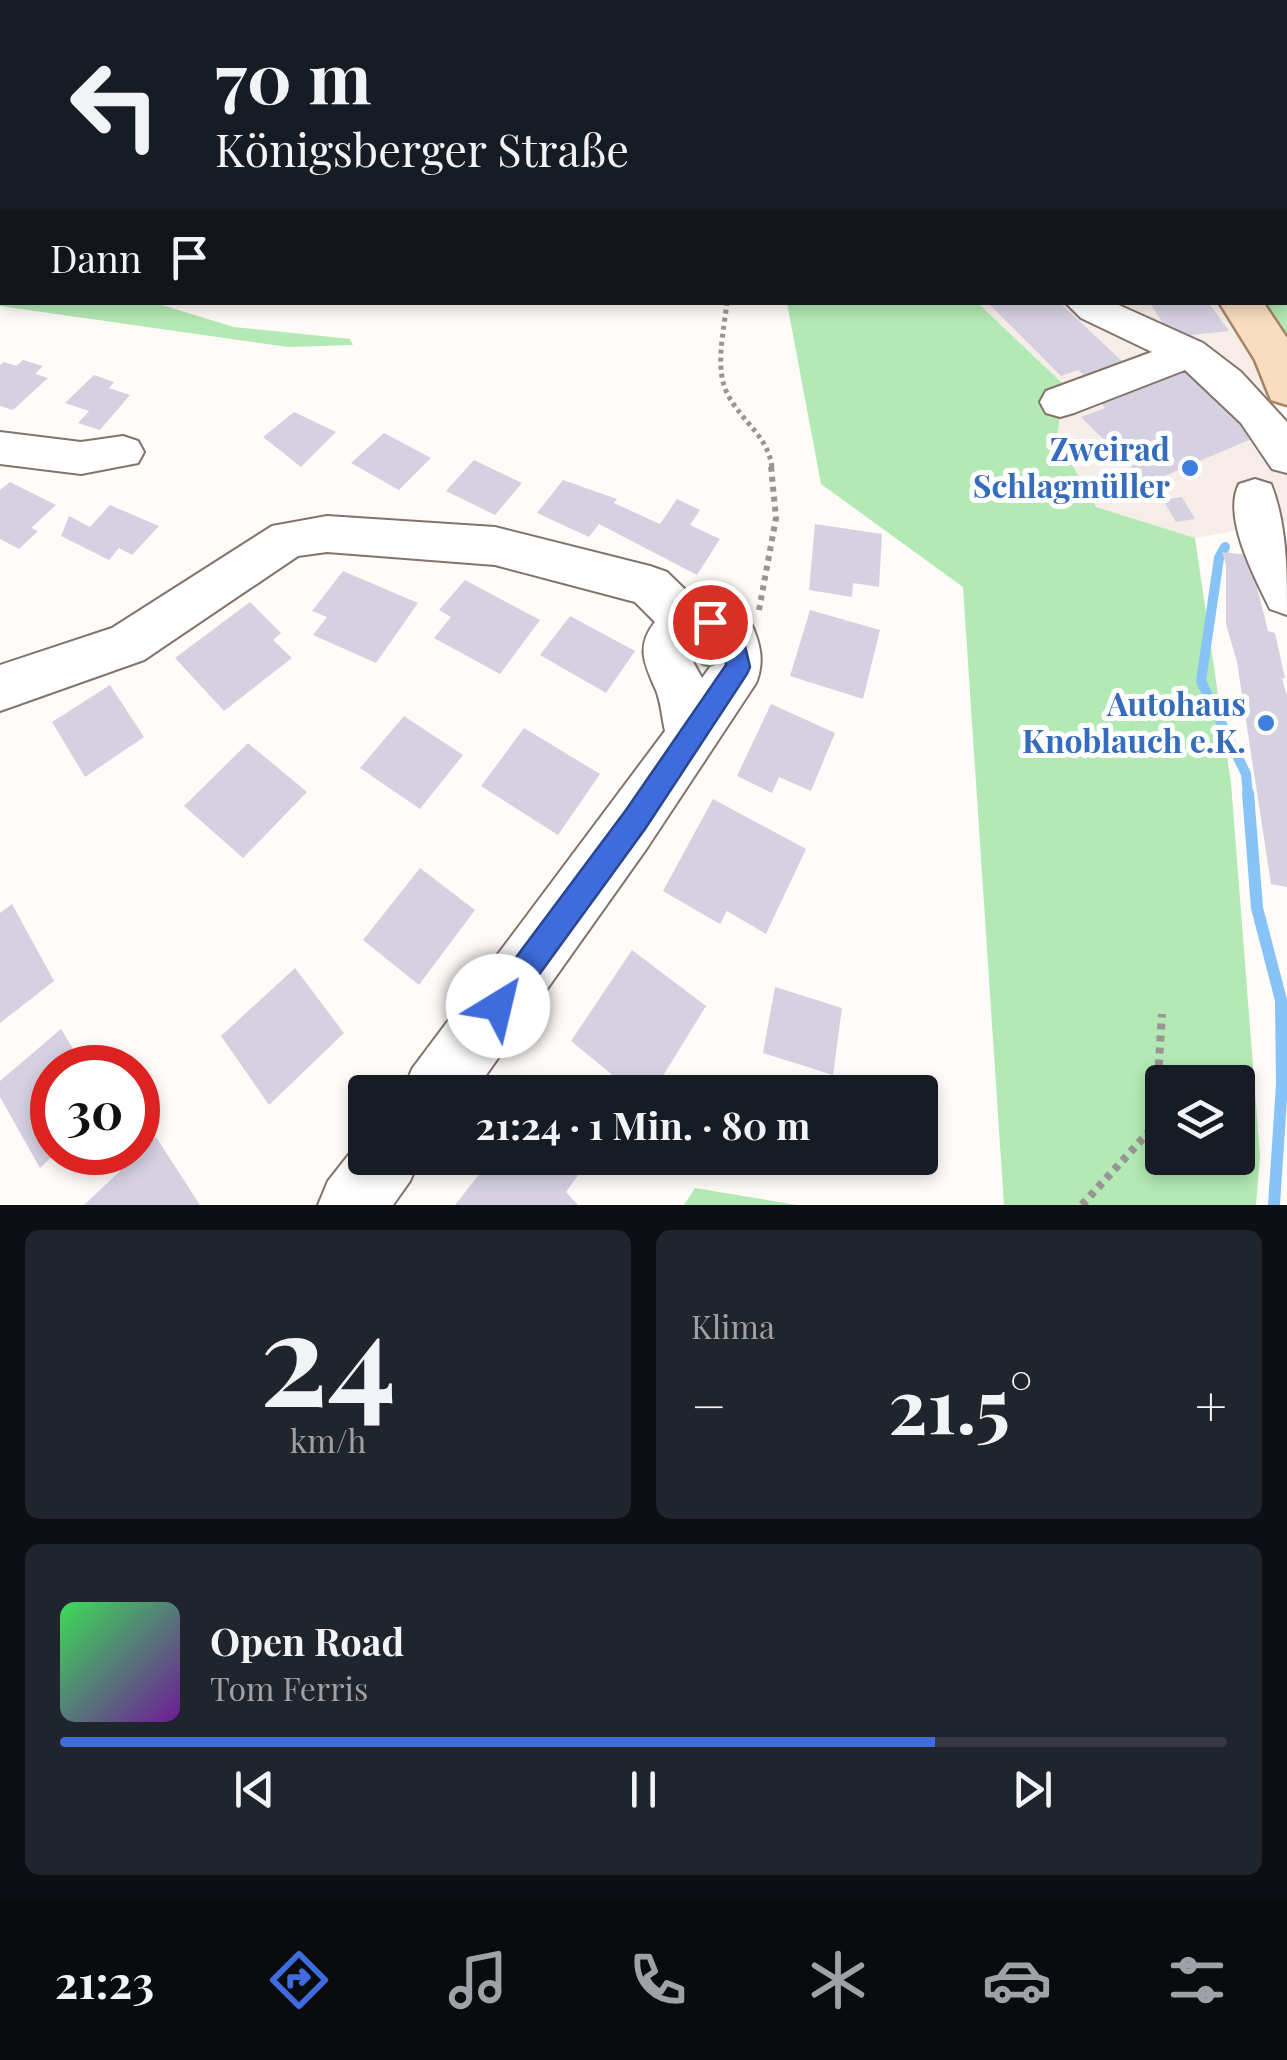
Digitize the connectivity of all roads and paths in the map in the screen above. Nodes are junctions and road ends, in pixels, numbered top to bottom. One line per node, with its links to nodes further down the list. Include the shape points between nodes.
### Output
1 (726, 305): 12 (path, via 722,371 728,395 770,450 776,518)
2 (1094, 305): 4 (street)
3 (1242, 305): 6 (main road, via 1278,358)
4 (1133, 316): 5 (street)
5 (1189, 353): 7 (street); 10 (street, via 1280,441)
6 (1287, 388)
7 (1060, 402)
8 (0, 448): 9 (street, via 81,458)
9 (123, 452)
10 (1287, 460): 11 (street, via 1281,478 1239,500)
11 (1287, 595)
12 (727, 624): 13 (street, via 650,586 532,554 327,534 288,539 127,646); 14 (street, via 738,667); 14 (street, via 669,639 666,662 681,686)
13 (0, 688)
14 (692, 737): 16 (street)
15 (1162, 1014): 19 (path, via 1155,1125)
16 (447, 1075)
17 (374, 1175): 18 (street)
18 (352, 1205)
19 (1082, 1205)

